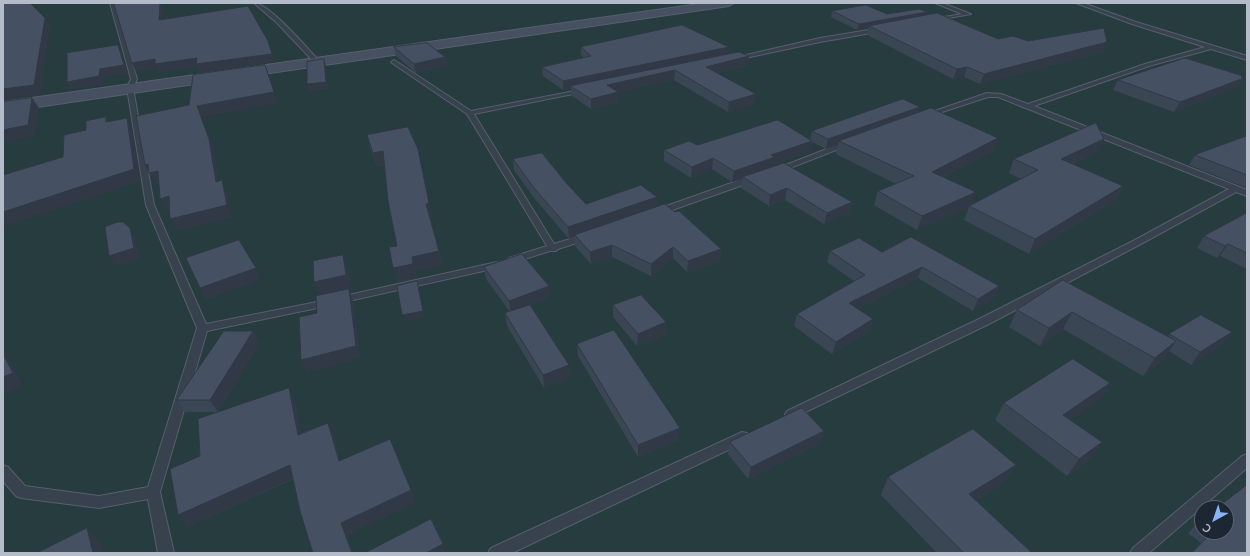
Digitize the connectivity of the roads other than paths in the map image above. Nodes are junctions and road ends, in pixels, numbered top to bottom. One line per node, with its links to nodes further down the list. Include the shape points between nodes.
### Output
1 (112, 3): 13 (lane, via 134,79)
2 (256, 3): 11 (lane, via 275,18)
3 (729, 3): 11 (street)
4 (937, 3): 6 (lane, via 968,14)
5 (1078, 3): 8 (lane)
6 (925, 22)
7 (888, 28): 10 (lane)
8 (1211, 47): 9 (lane); 15 (lane, via 1147,65)
9 (1247, 58)
10 (726, 60)
11 (317, 62): 13 (street)
12 (394, 62): 17 (lane)
13 (130, 88): 16 (street); 25 (lane, via 150,205)
14 (592, 88): 17 (lane)
15 (1028, 106): 18 (lane, via 999,95 987,95); 20 (lane)
16 (3, 107)
17 (470, 113): 24 (lane)
18 (920, 118)
19 (860, 139): 22 (lane)
20 (1235, 189): 21 (lane); 26 (lane, via 1136,244 983,322)
21 (1247, 193)
22 (648, 216)
23 (597, 234): 24 (lane)
24 (553, 248): 25 (lane, via 479,270)
25 (202, 328): 30 (lane)
26 (783, 417)
27 (755, 431): 32 (lane)
28 (1247, 460): 33 (lane)
29 (3, 471): 30 (lane, via 21,492 99,502)
30 (153, 492): 31 (lane)
31 (166, 553)
32 (496, 553)
33 (1138, 553)

